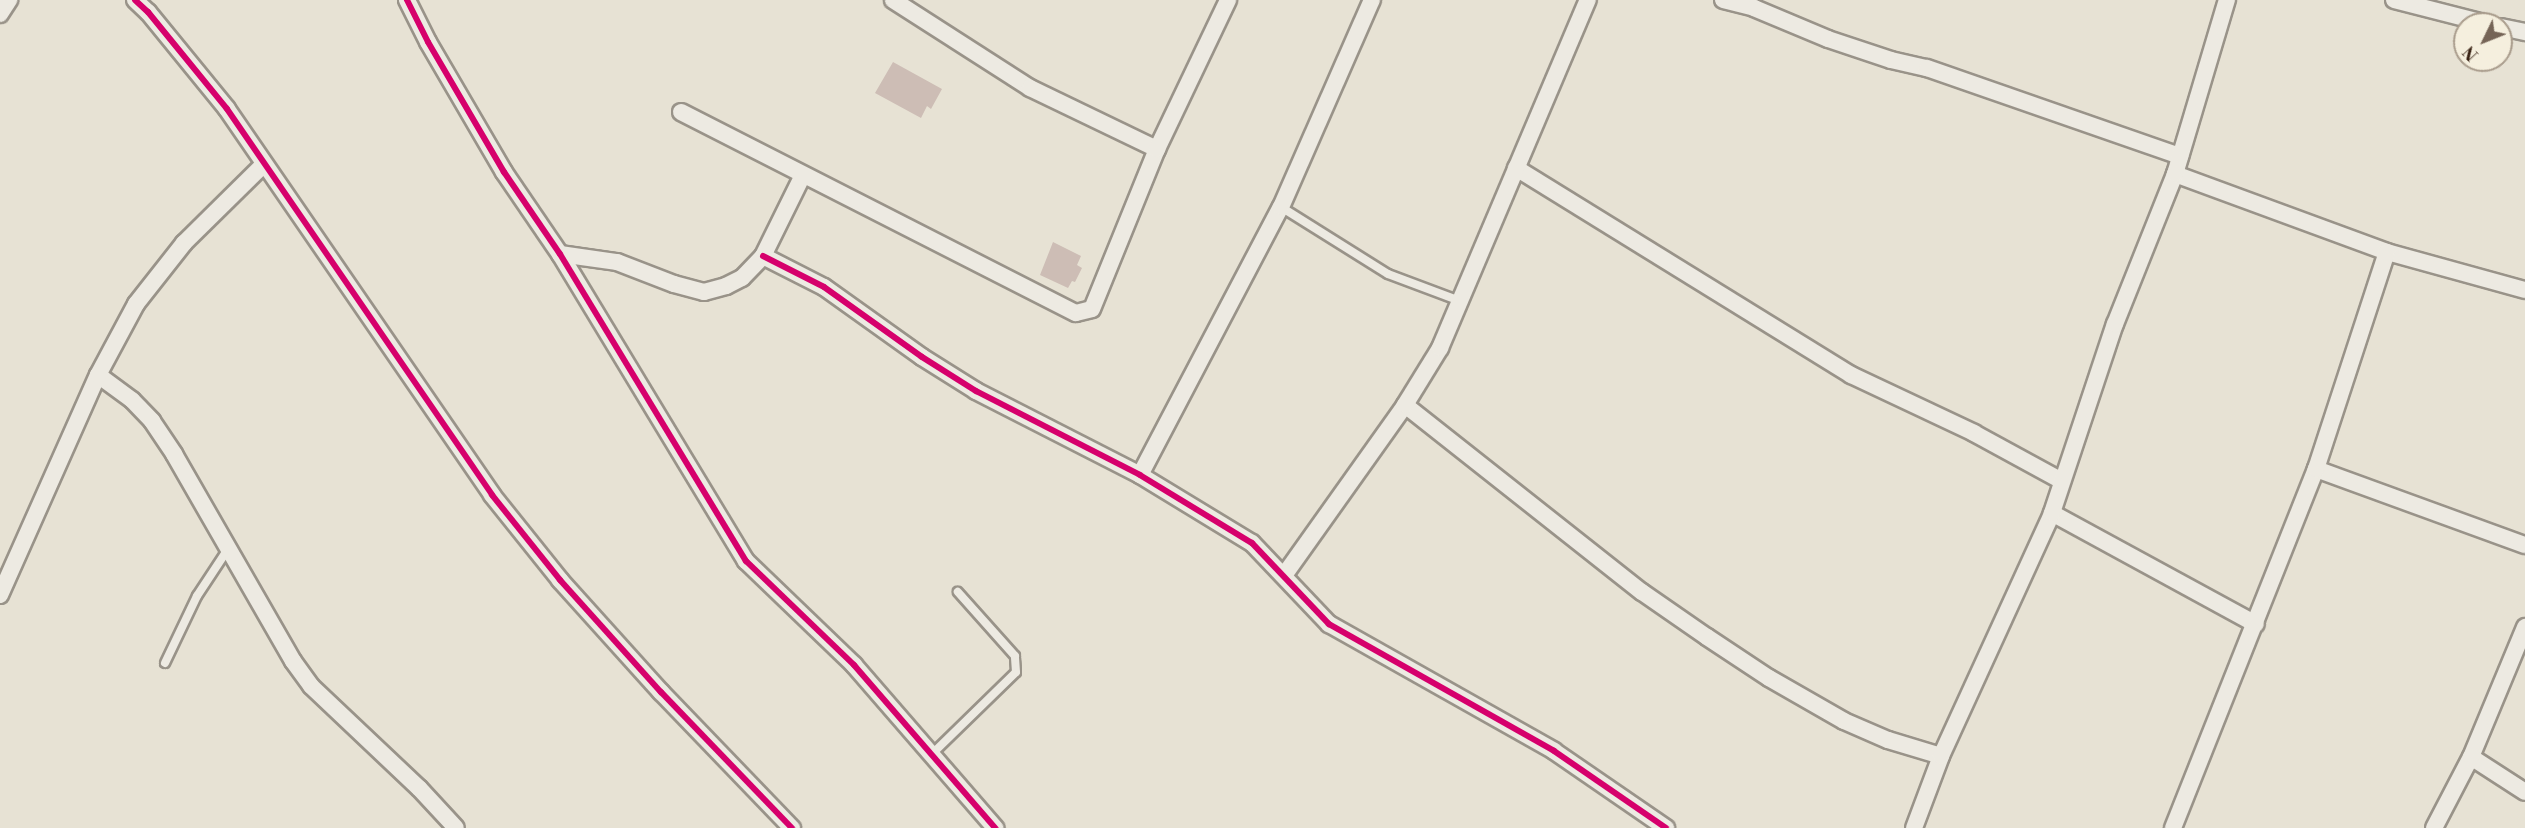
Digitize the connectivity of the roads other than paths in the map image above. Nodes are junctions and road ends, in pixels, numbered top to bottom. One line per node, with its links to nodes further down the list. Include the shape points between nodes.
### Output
1 (9, 0): 11 (street)
2 (135, 0): 16 (street, via 227,109)
3 (407, 0): 22 (street, via 504,172)
4 (893, 0): 14 (street, via 1030,88)
5 (1228, 0): 14 (street)
6 (1588, 0): 17 (street)
7 (1723, 0): 15 (street)
8 (2227, 0): 15 (street)
9 (2394, 0): 12 (street)
10 (1371, 1): 20 (street)
11 (0, 14)
12 (2453, 15)
13 (681, 112): 19 (street)
14 (1156, 149): 19 (street, via 1092,309 1076,313)
15 (2180, 156): 18 (street)
16 (264, 164): 26 (street, via 184,243 143,295); 45 (street, via 492,495 526,538 661,692)
17 (1516, 168): 25 (street); 30 (street, via 1851,375)
18 (2175, 174): 21 (street); 30 (street, via 2115,324)
19 (802, 175): 23 (street)
20 (1281, 207): 25 (lane, via 1388,274); 29 (street)
21 (2387, 252): 24 (street); 28 (street)
22 (560, 254): 23 (street, via 617,262 704,292 742,278); 40 (street, via 746,561 854,665)
23 (763, 256): 29 (street, via 824,287 976,391)
24 (2525, 290)
25 (1460, 301): 27 (street, via 1440,348)
26 (98, 375): 33 (street, via 132,400 152,421); 36 (street)
27 (1405, 405): 34 (street); 41 (street, via 1642,592 1716,643 1844,721)
28 (2316, 469): 32 (street); 37 (street)
29 (1140, 475): 34 (street, via 1252,543)
30 (2062, 481): 31 (street)
31 (2052, 513): 37 (street); 41 (street)
32 (2525, 545)
33 (228, 549): 39 (lane, via 197,596); 44 (street, via 311,686)
34 (1285, 574): 47 (street, via 1308,603 1348,636 1554,751)
35 (958, 592): 40 (lane, via 1015,656 1016,672)
36 (0, 595)
37 (2256, 624): 49 (street)
38 (2525, 627): 42 (street)
39 (165, 663)
40 (933, 754): 46 (street)
41 (1941, 756): 48 (street)
42 (2471, 757): 43 (street); 50 (street)
43 (2525, 792)
44 (456, 828)
45 (792, 828)
46 (995, 828)
47 (1666, 828)
48 (1914, 828)
49 (2173, 828)
50 (2434, 828)

